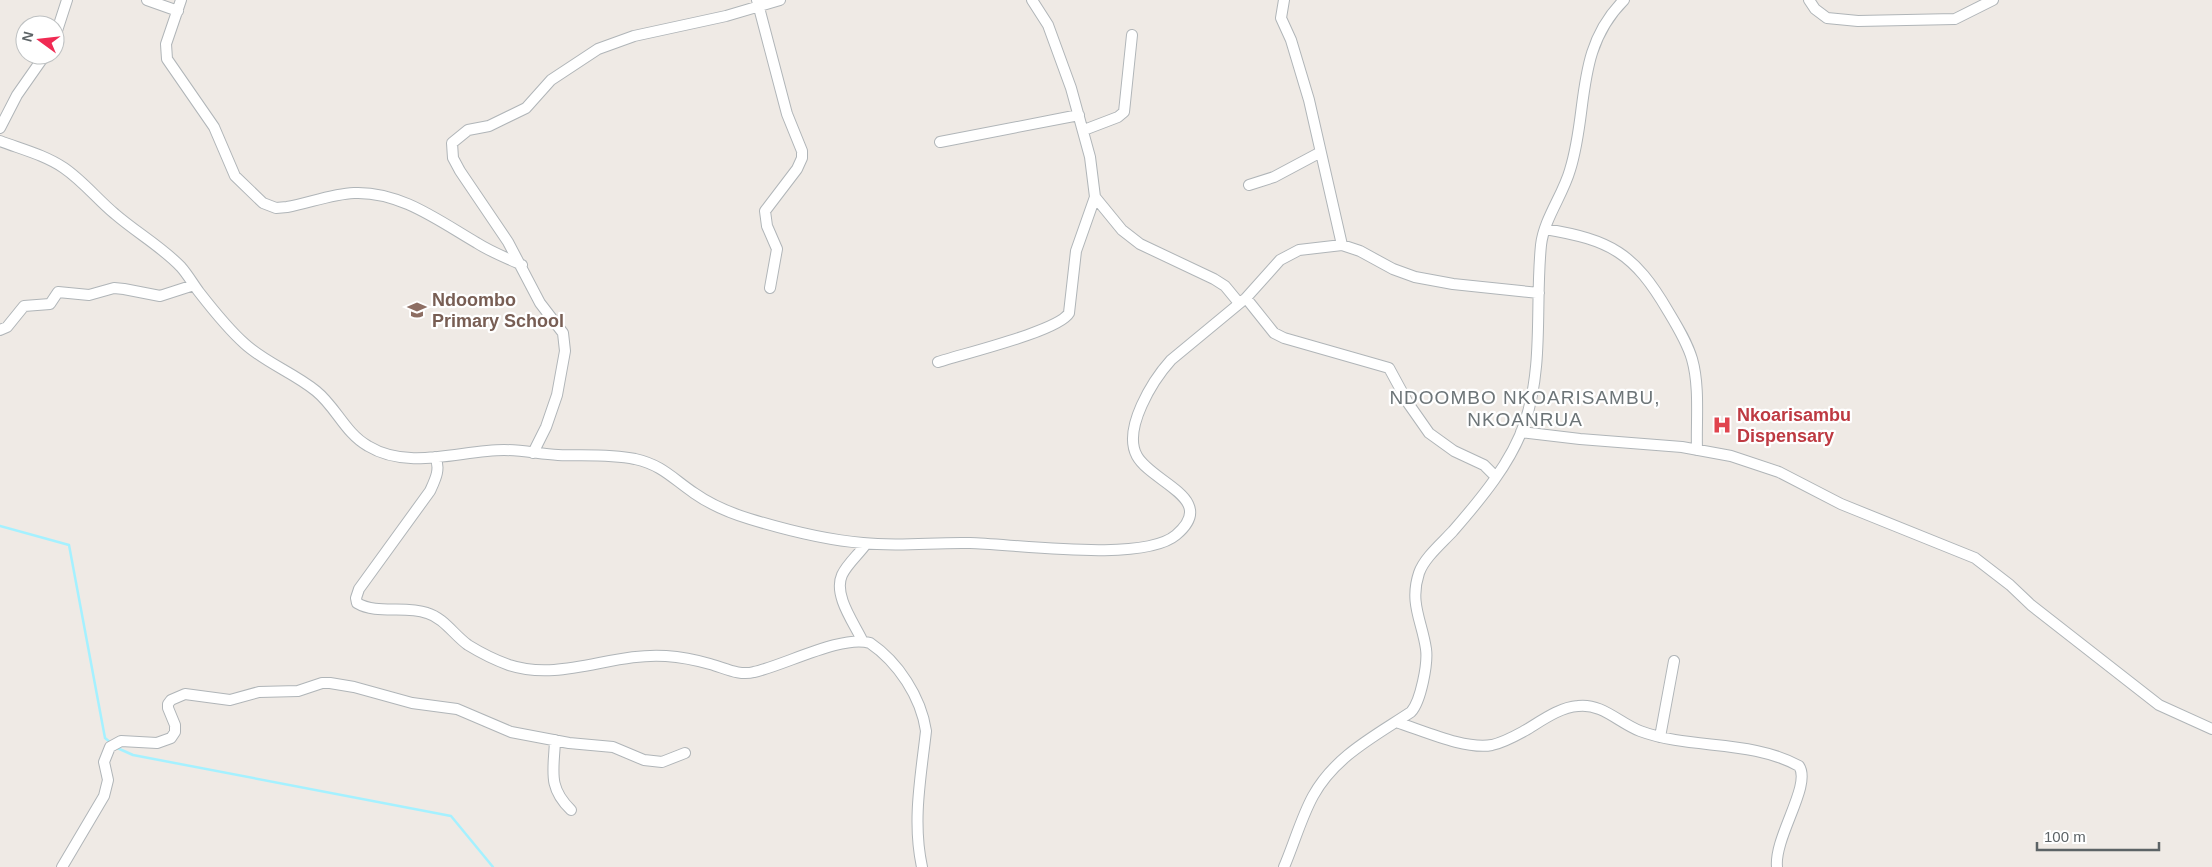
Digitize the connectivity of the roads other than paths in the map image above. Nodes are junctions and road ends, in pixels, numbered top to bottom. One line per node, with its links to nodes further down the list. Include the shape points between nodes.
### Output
1 (68, 0): 12 (street)
2 (147, 0): 11 (street)
3 (181, 0): 11 (street)
4 (780, 0): 10 (street)
5 (1032, 0): 15 (street, via 1048,24)
6 (1284, 0): 20 (street, via 1281,18 1309,100)
7 (1624, 0): 23 (street, via 1608,20 1584,77 1570,170)
8 (1809, 0): 9 (street, via 1827,18 1858,21 1955,19)
9 (1994, 0)
10 (758, 4): 25 (street, via 634,36 598,49 551,80 526,108 456,137 450,149 453,158); 27 (street, via 787,114 802,151 796,169 765,211 767,226 778,248)
11 (178, 10): 25 (street, via 166,44 167,59 214,127 235,176 263,203 276,208 353,193 375,195 428,213 478,244)
12 (63, 15)
13 (1132, 35): 17 (street, via 1124,112)
14 (38, 65): 16 (street)
15 (1078, 115): 17 (street); 19 (street)
16 (0, 128)
17 (1084, 130): 22 (street)
18 (0, 141): 26 (street, via 61,166 169,256)
19 (940, 142)
20 (1320, 153): 21 (street, via 1274,177); 24 (street)
21 (1249, 185)
22 (1095, 197): 29 (street, via 1122,230 1140,244 1214,279); 31 (street, via 1076,251 1066,318 1023,336)
23 (1545, 229): 28 (street); 33 (street, via 1596,239 1611,246 1646,277 1681,334 1692,359)
24 (1342, 245): 28 (street, via 1415,277); 29 (street, via 1289,254)
25 (522, 265): 34 (street, via 540,303 563,332 565,340 557,395)
26 (194, 285): 30 (street, via 160,296 124,288 89,295 58,292 50,304 24,306 7,327); 35 (street, via 244,344 314,389 355,438 372,449 390,454)
27 (770, 288)
28 (1539, 293): 32 (street, via 1534,384)
29 (1242, 300): 36 (street, via 1274,333 1298,343 1389,368 1428,433 1454,452 1484,465); 37 (street, via 1161,371 1134,426 1133,442 1139,459 1147,469 1188,499 1190,513 1175,536 1149,545 1116,550 1064,550 986,543)
30 (0, 330)
31 (938, 362)
32 (1521, 432): 33 (street); 36 (street)
33 (1697, 450): 41 (street, via 1772,469 1841,504 1975,558 2159,705)
34 (533, 453): 35 (street, via 500,450); 37 (street, via 610,456 650,463 662,468 706,501 732,513 816,536)
35 (436, 457): 38 (street, via 438,473 430,491 359,589 356,600 360,604 429,613 469,645 493,659 532,670 569,669 663,656 695,660 733,672 754,672 816,651)
36 (1495, 476): 40 (street, via 1419,573 1415,606 1426,652 1422,687 1414,709)
37 (866, 544): 38 (street, via 844,571 839,585 840,594)
38 (862, 640): 47 (street, via 877,648 899,672 917,699 924,722 926,731 917,816)
39 (1674, 661): 42 (street)
40 (1396, 722): 42 (street, via 1464,743 1490,745 1505,742 1562,711 1585,705 1639,731); 48 (street, via 1346,755 1319,786)
41 (2212, 729)
42 (1660, 737): 49 (street, via 1758,752 1799,766 1803,778 1779,843)
43 (555, 740): 44 (street, via 613,747 655,762); 45 (street, via 553,767 556,791 558,798); 46 (street, via 497,728 457,709 390,698 354,686 322,683 298,691 259,692 230,700 184,694 168,704 175,725 171,738 157,743 121,741 112,745 104,762 108,780 104,796)
44 (685, 753)
45 (571, 810)
46 (62, 867)
47 (922, 867)
48 (1284, 867)
49 (1777, 867)

